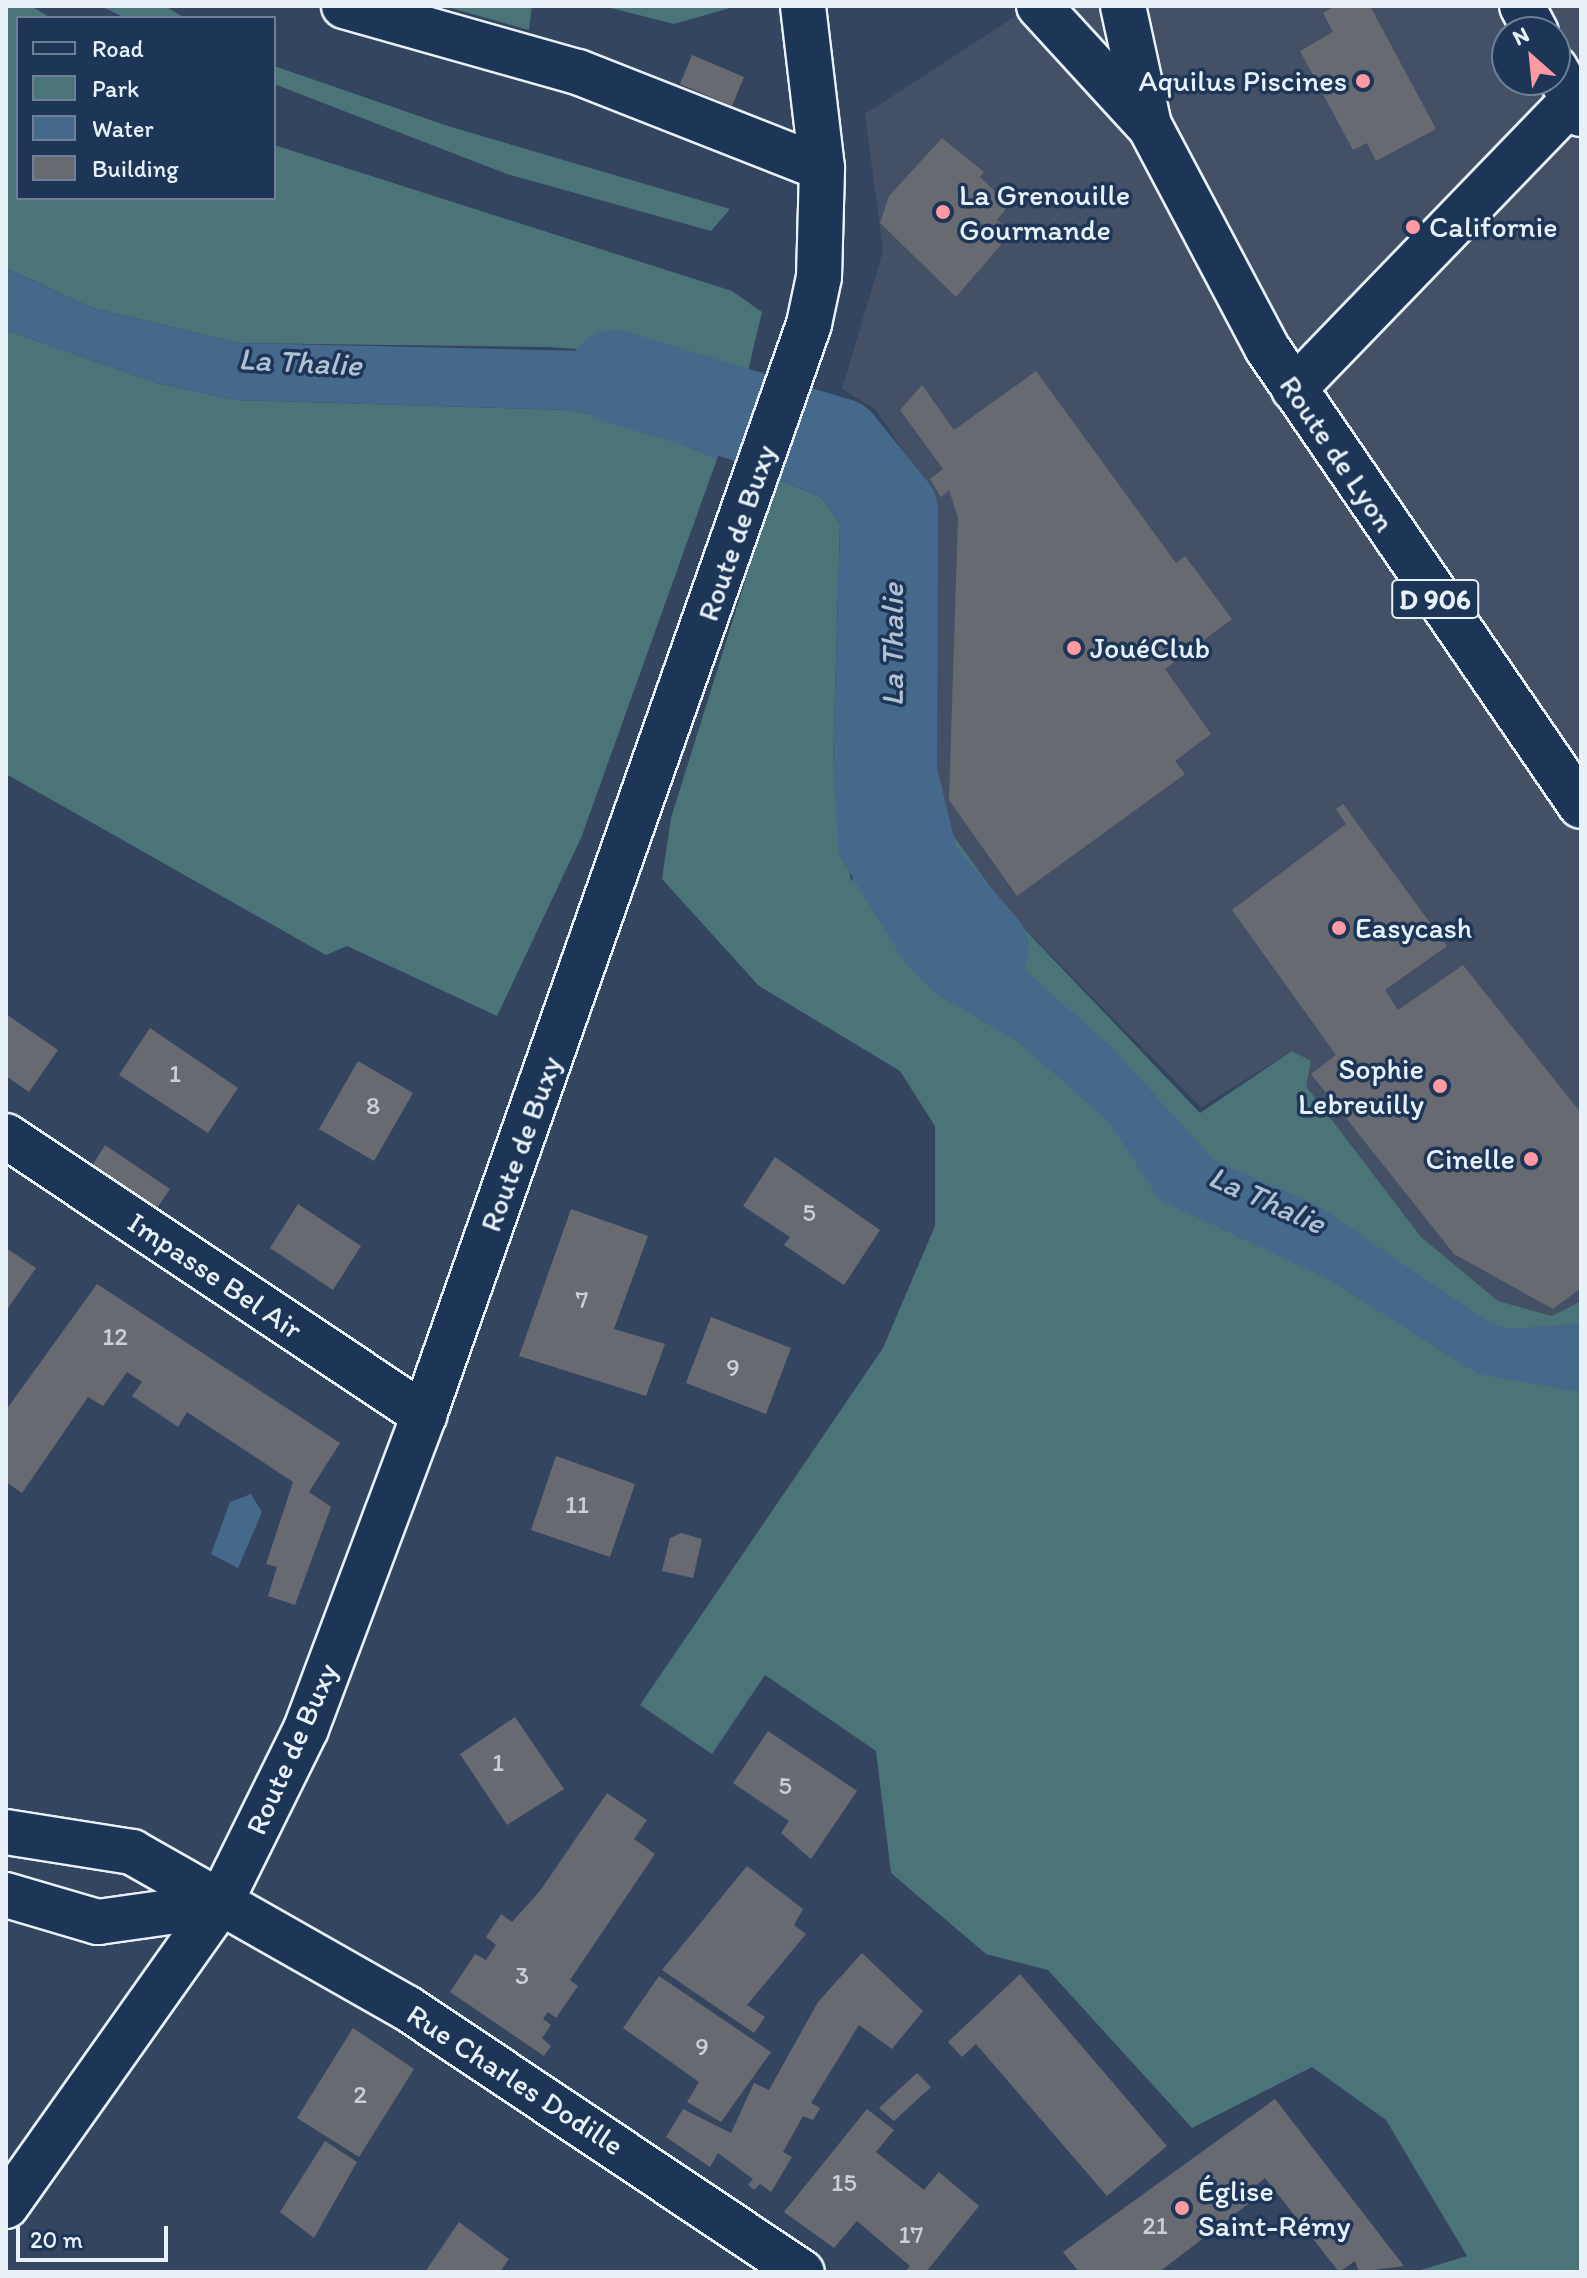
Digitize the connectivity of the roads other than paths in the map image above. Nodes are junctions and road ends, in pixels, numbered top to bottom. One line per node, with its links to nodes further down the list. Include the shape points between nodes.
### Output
1 (344, 6): 7 (main road, via 578,72)
2 (803, 6): 7 (main road, Route de Buxy)
3 (1039, 6): 6 (main road, Route de Lyon / D 906)
4 (1123, 6): 6 (main road, Route de Lyon / D 906)
5 (1560, 96): 8 (main road)
6 (1149, 125): 8 (main road, Route de Lyon / D 906)
7 (822, 168): 11 (main road, Route de Buxy, via 819,277 809,324)
8 (1294, 389): 9 (main road, Route de Lyon / D 906)
9 (1581, 806)
10 (6, 1136): 11 (main road, Impasse Bel Air)
11 (424, 1415): 14 (main road, Route de Buxy, via 306,1729)
12 (6, 1832): 14 (main road, Rue Charles Dodille, via 132,1852)
13 (6, 1895): 14 (main road, via 98,1922)
14 (219, 1905): 15 (main road, Route de Buxy); 16 (main road, Rue Charles Dodille, via 407,2008)
15 (6, 2206)
16 (802, 2272)

